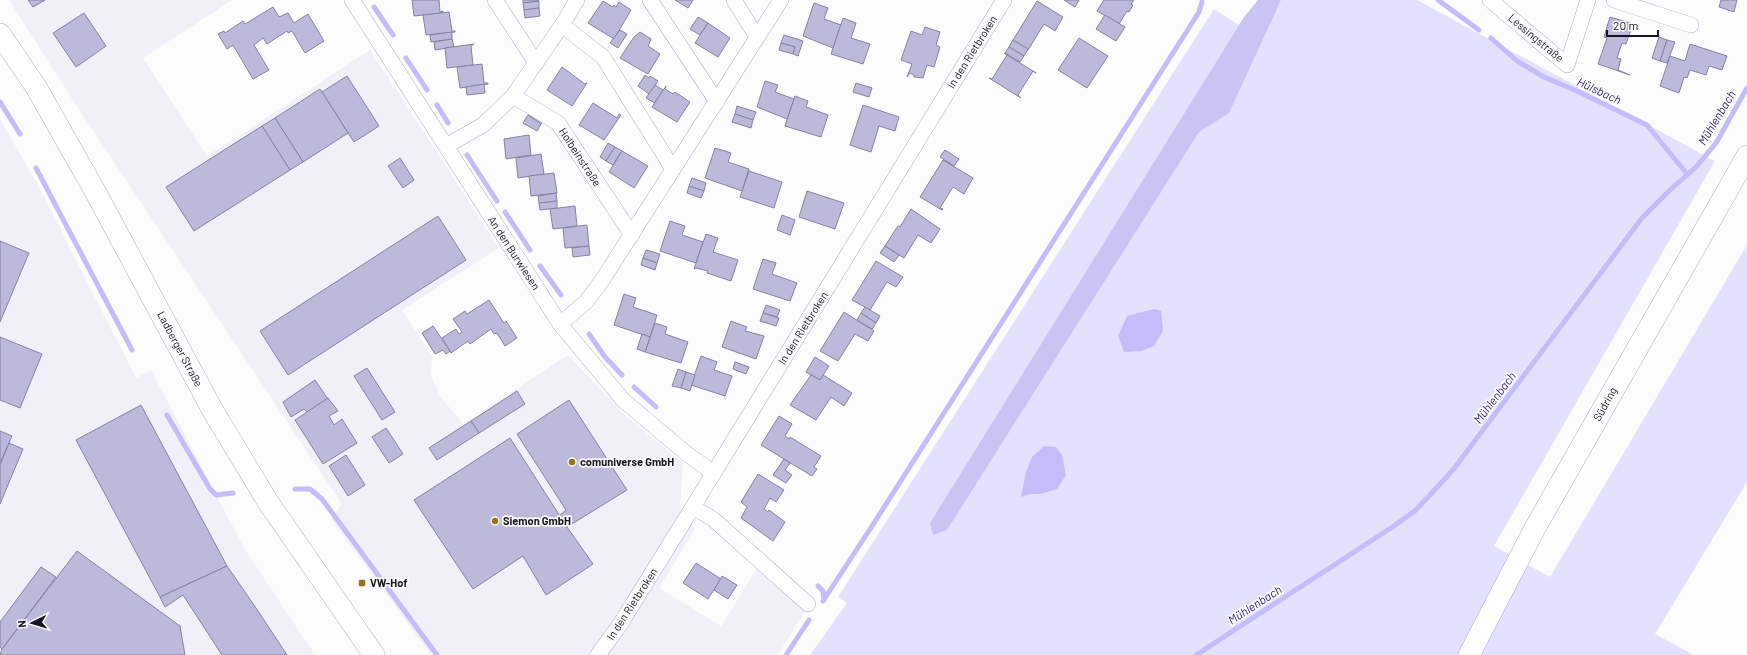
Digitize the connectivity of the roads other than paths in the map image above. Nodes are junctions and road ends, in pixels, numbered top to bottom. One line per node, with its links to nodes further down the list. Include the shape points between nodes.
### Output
1 (352, 0): 18 (street, An den Burwiesen)
2 (495, 0): 15 (street)
3 (577, 0): 11 (street)
4 (650, 0): 17 (street)
5 (734, 0): 14 (street)
6 (781, 0): 14 (street)
7 (1004, 0): 23 (street, In den Rietbroken)
8 (1490, 0): 9 (street, Lessingstraße, via 1567,64)
9 (1588, 0)
10 (1614, 0): 12 (street)
11 (562, 25): 15 (street); 20 (street, via 603,57)
12 (1691, 25)
13 (0, 34): 26 (main road, Ladberger Straße, via 36,87 217,417 268,502)
14 (757, 37): 17 (street)
15 (536, 63): 16 (street)
16 (513, 96): 18 (street, via 483,125); 21 (street, Holbeinstraße, via 558,123)
17 (717, 102): 20 (street)
18 (446, 146): 22 (street, An den Burwiesen)
19 (1747, 156): 28 (main road, Südring, via 1535,528)
20 (673, 169): 21 (street)
21 (632, 235): 22 (street, via 586,302)
22 (560, 324): 23 (street, An den Burwiesen, via 623,400 687,454)
23 (714, 473): 24 (street, In den Rietbroken)
24 (693, 507): 25 (street, via 712,519); 27 (street, In den Rietbroken, via 621,623)
25 (808, 604)
26 (374, 655)
27 (598, 655)
28 (1469, 655)

